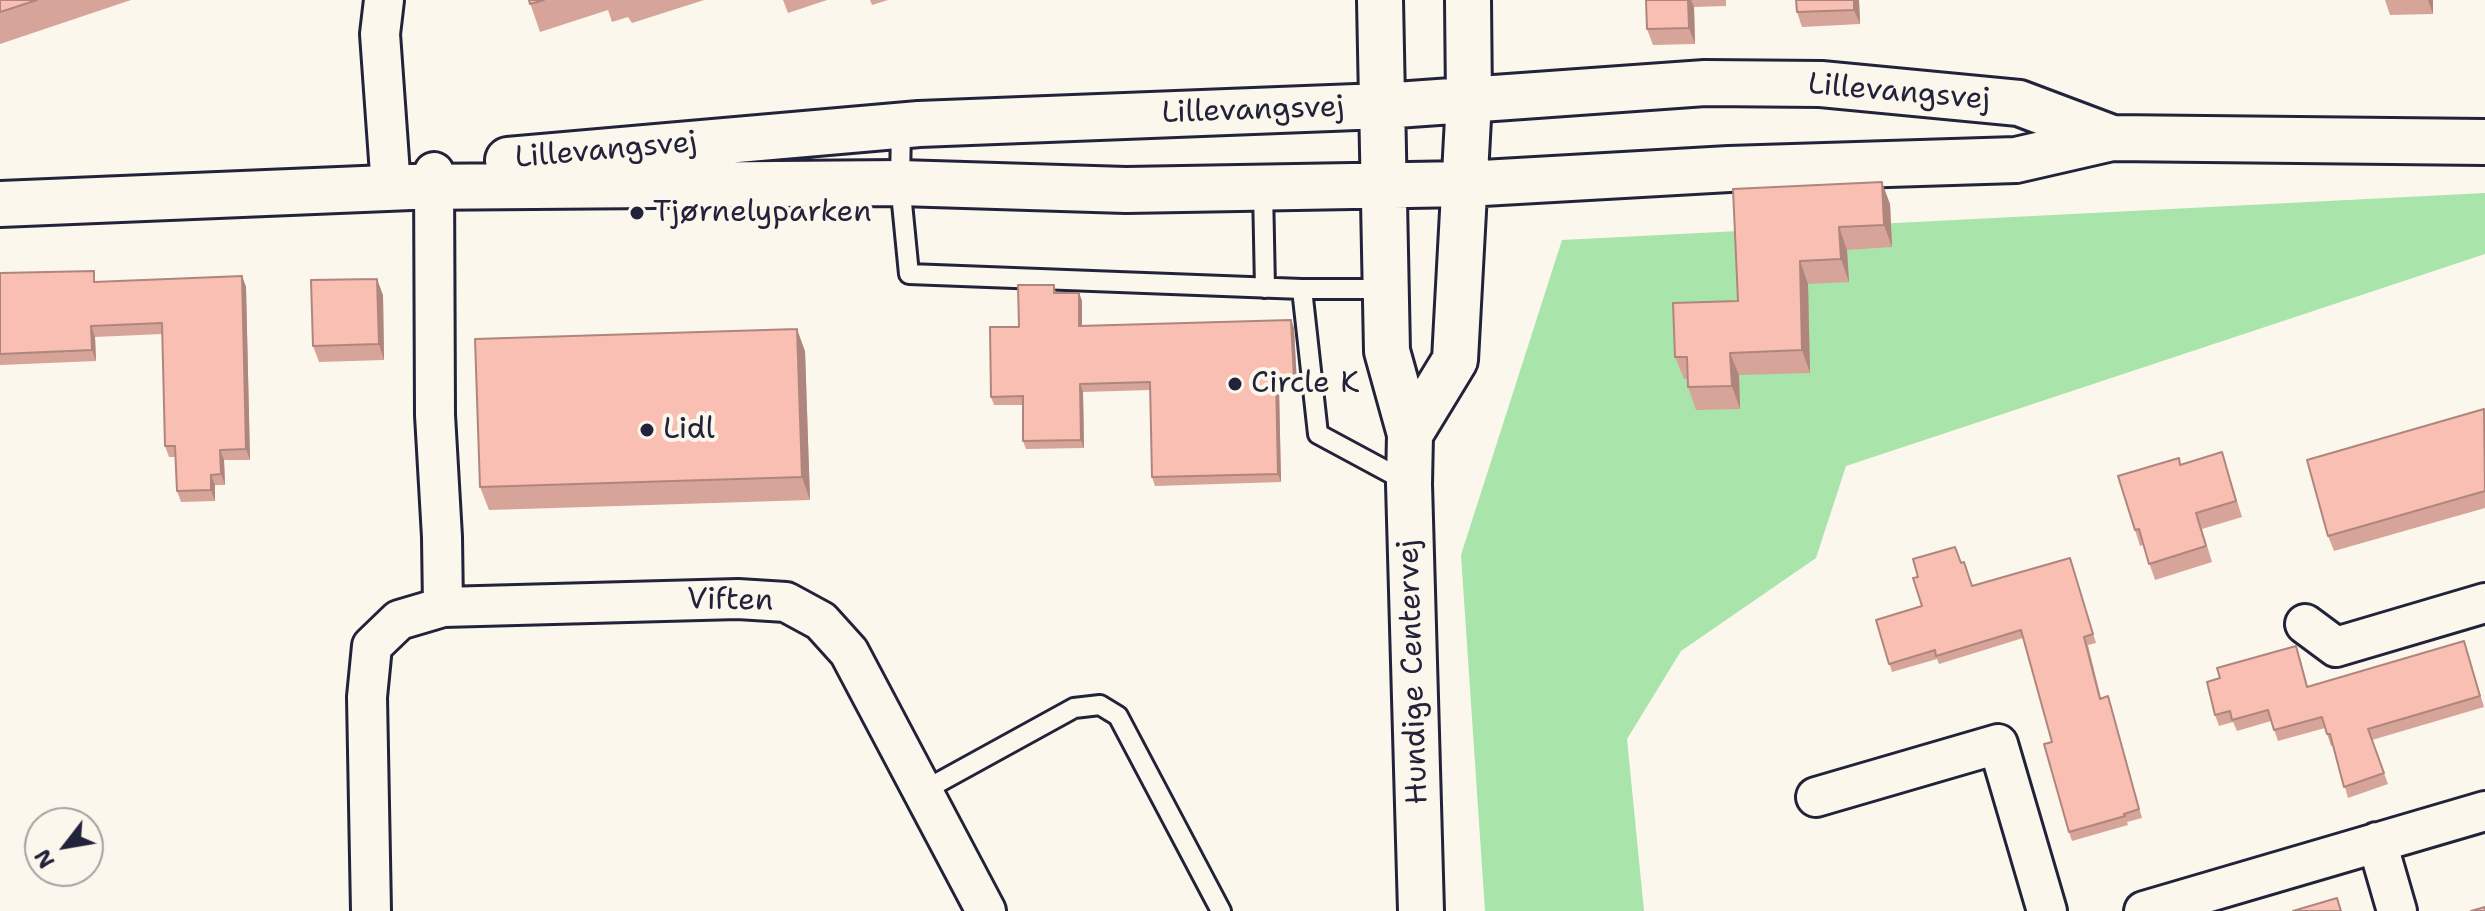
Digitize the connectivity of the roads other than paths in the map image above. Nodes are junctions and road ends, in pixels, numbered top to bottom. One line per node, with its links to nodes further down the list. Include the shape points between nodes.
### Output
1 (384, 0): 9 (street, via 380,34)
2 (1380, 0): 5 (street, Hundige Centervej)
3 (1468, 0): 4 (street)
4 (1469, 100): 5 (street, Lillevangsvej); 7 (street, Lillevangsvej, via 1705,83 1821,84 2019,103); 11 (street)
5 (1382, 106): 6 (street, Lillevangsvej); 12 (street, Hundige Centervej)
6 (901, 126): 9 (street, Lillevangsvej, via 453,165); 10 (lane)
7 (2112, 138): 8 (street, Lillevangsvej); 11 (street, Lillevangsvej, via 2016,160)
8 (2485, 142)
9 (419, 182): 10 (street, Lillevangsvej); 14 (street, Lillevangsvej); 21 (street)
10 (900, 183): 13 (street, Lillevangsvej); 15 (lane, via 909,274)
11 (1465, 184): 12 (street, Lillevangsvej); 18 (street, via 1455,360)
12 (1382, 185): 13 (street, Lillevangsvej); 17 (street, Hundige Centervej)
13 (1263, 189): 15 (lane)
14 (0, 204)
15 (1265, 288): 16 (lane)
16 (1302, 289): 17 (lane); 19 (lane, via 1318,434)
17 (1385, 289): 18 (street, Hundige Centervej, via 1387,351)
18 (1410, 434): 19 (street, Hundige Centervej)
19 (1409, 484): 30 (street, Hundige Centervej)
20 (2485, 603): 22 (street, via 2336,647)
21 (443, 607): 23 (street, Viften, via 786,602 821,621 849,652); 27 (street, Viften, via 399,620 372,646 367,697)
22 (2305, 624)
23 (923, 791): 28 (street, Viften); 29 (lane, via 1074,708 1100,705 1118,716)
24 (1816, 797): 31 (street, via 1998,744)
25 (2485, 811): 26 (street)
26 (2377, 842): 32 (street); 33 (street)
27 (371, 911)
28 (986, 911)
29 (1221, 911)
30 (1421, 911)
31 (2047, 911)
32 (2144, 911)
33 (2397, 911)

